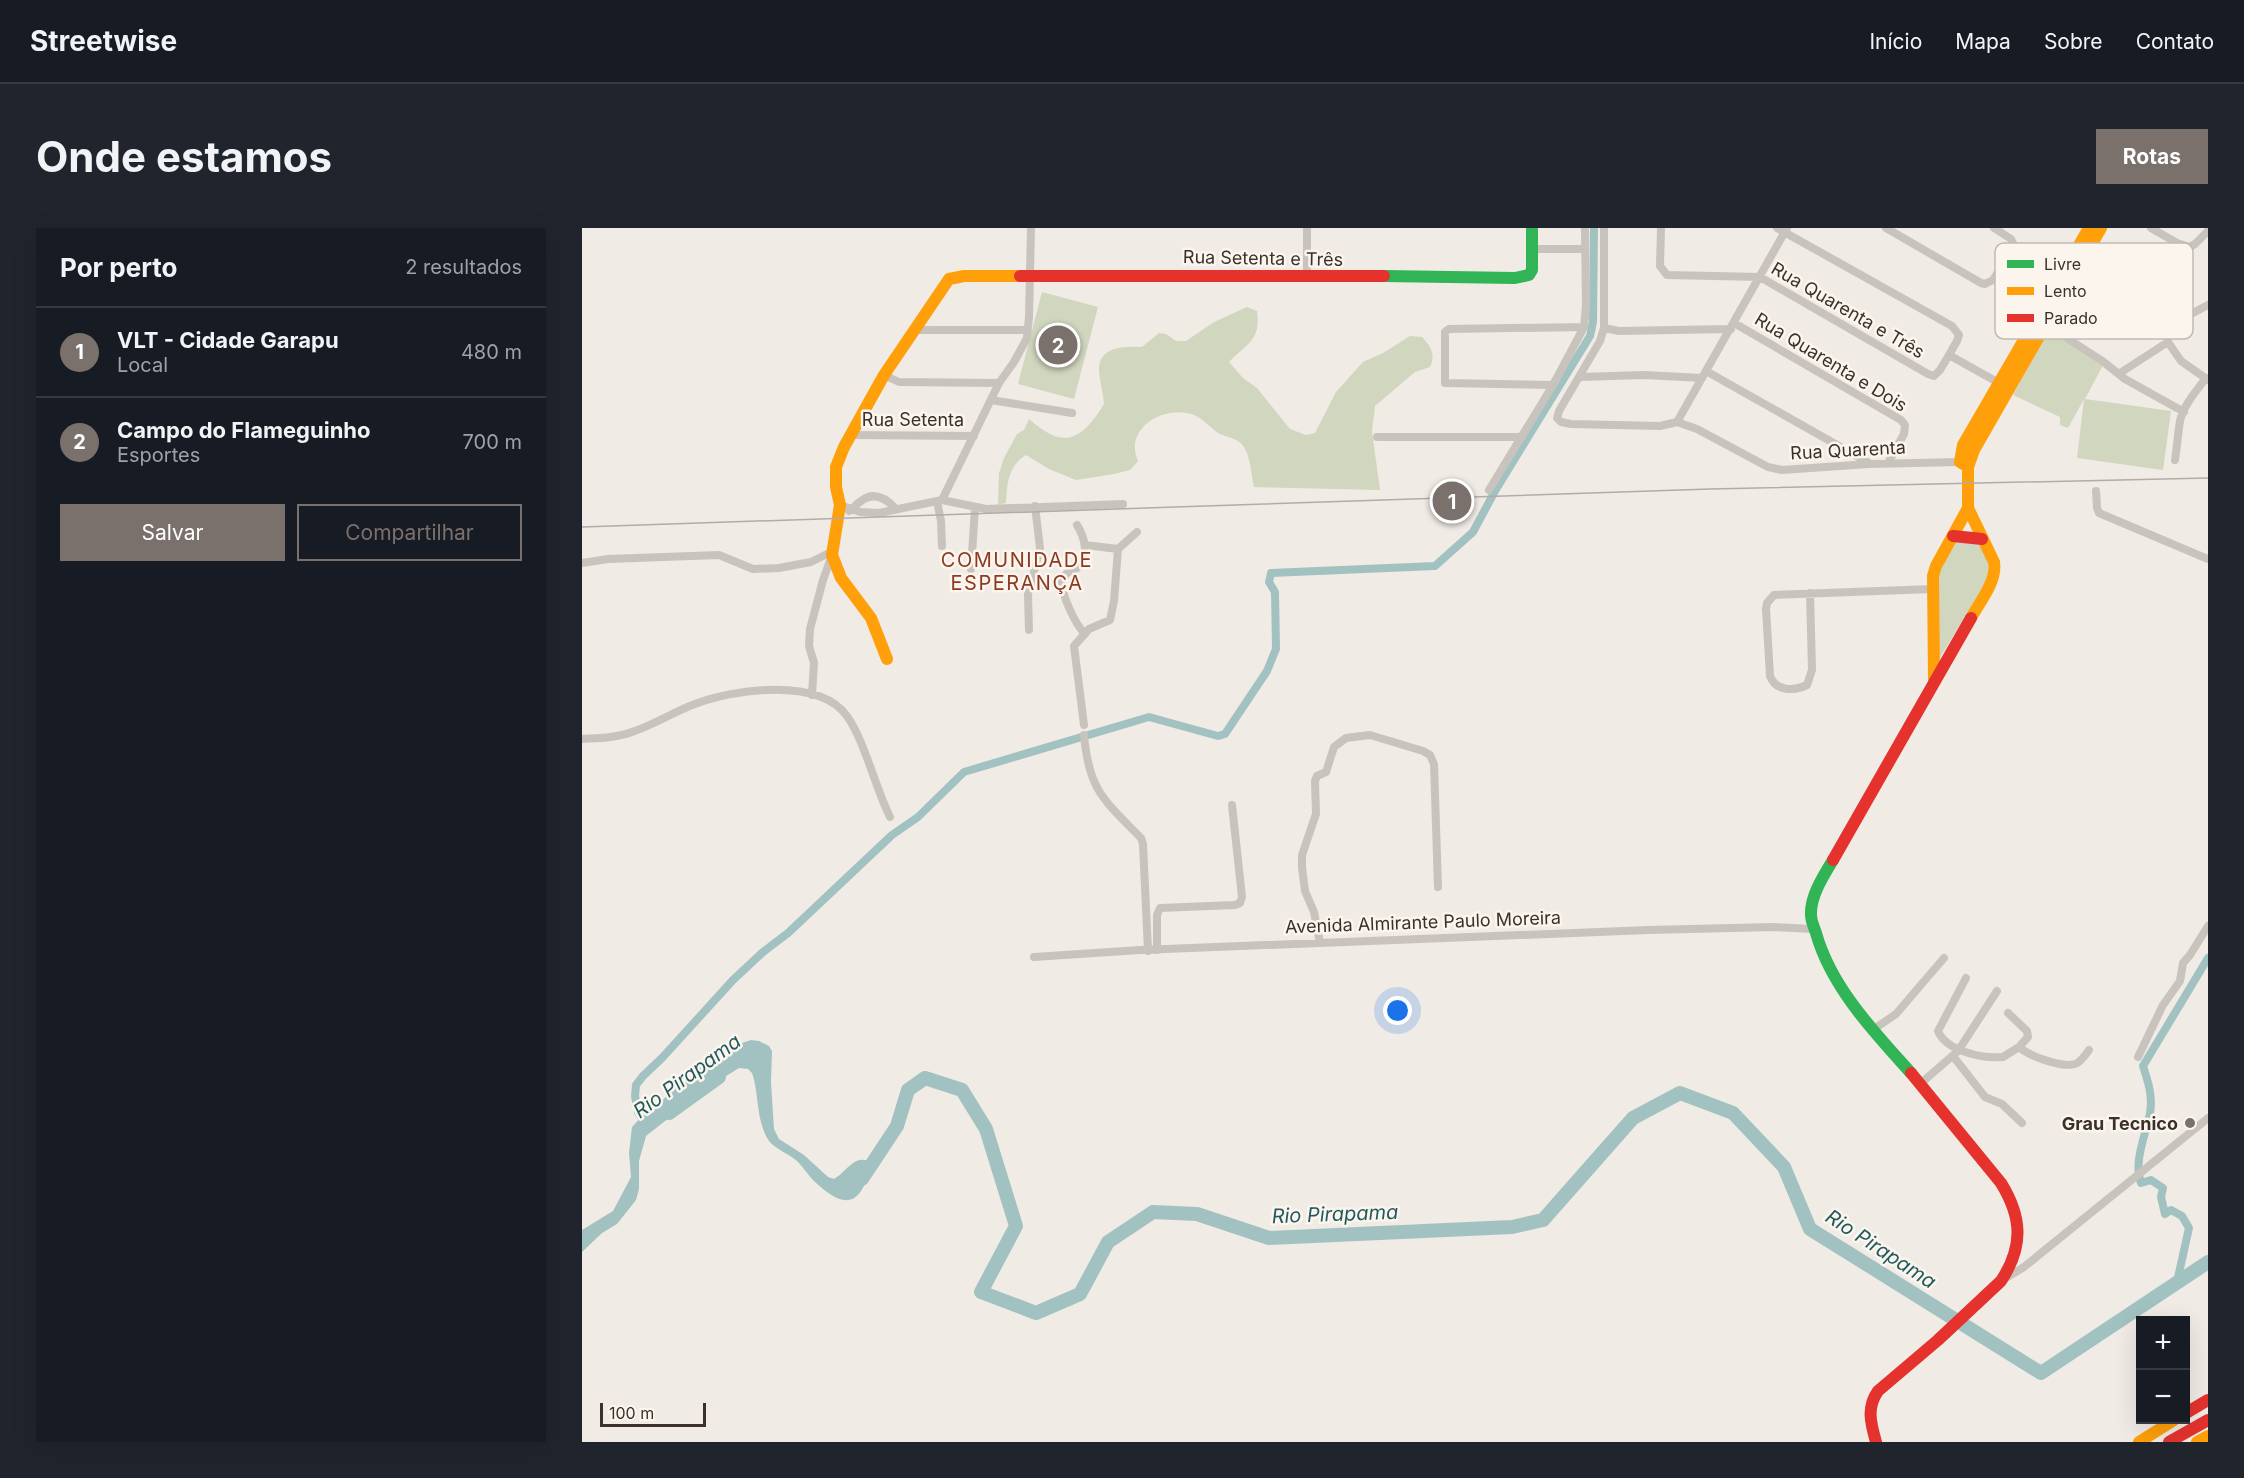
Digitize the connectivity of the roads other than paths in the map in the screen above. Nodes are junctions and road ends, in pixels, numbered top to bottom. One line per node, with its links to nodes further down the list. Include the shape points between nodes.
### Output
1 (1031, 228): 21 (street)
2 (1307, 228): 22 (street)
3 (1532, 228): 19 (main road, Rua Setenta e Três)
4 (1585, 228): 20 (street)
5 (1604, 228): 29 (street)
6 (1661, 228): 23 (street, Rua Quarenta e Três, via 1659,261 1667,275)
7 (1886, 228): 24 (street, via 1981,283)
8 (1994, 228): 14 (street)
9 (2089, 228): 15 (main road)
10 (2100, 228): 16 (main road)
11 (2151, 228): 17 (street)
12 (1783, 229): 23 (street); 37 (street, via 1952,326 1959,335)
13 (2208, 231): 18 (street)
14 (2013, 243)
15 (2080, 243)
16 (2091, 243)
17 (2178, 243)
18 (2193, 246)
19 (1532, 249): 20 (street); 22 (main road, Rua Setenta e Três, via 1532,270 1529,275 1515,278)
20 (1585, 249): 28 (street)
21 (1030, 276): 22 (main road, Rua Setenta e Três); 30 (main road, Rua Setenta e Três, via 949,279); 31 (street)
22 (1307, 276)
23 (1760, 277): 27 (street); 37 (street, Rua Quarenta e Três, via 1928,374 1937,373)
24 (1995, 277)
25 (2208, 305): 26 (street)
26 (2193, 314)
27 (1732, 326): 29 (street, via 1619,331); 41 (street); 56 (street, Rua Quarenta e Dois, via 1901,420 1904,434)
28 (1584, 327): 46 (street); 46 (street, via 1446,332 1445,383)
29 (1604, 328): 42 (street)
30 (916, 330): 31 (street); 40 (main road)
31 (1028, 330): 44 (street, via 1023,347)
32 (2029, 339): 38 (main road)
33 (2035, 339): 38 (main road)
34 (2068, 339): 39 (street)
35 (2167, 339): 36 (street)
36 (2168, 342): 39 (street); 43 (street, via 2181,362)
37 (1949, 355): 45 (street, Rua Quarenta e Três)
38 (2014, 370): 45 (main road); 58 (main road)
39 (2120, 373): 48 (street)
40 (884, 375): 44 (street, via 912,383); 51 (main road)
41 (1704, 375): 42 (street); 50 (street); 57 (street)
42 (1580, 377): 50 (street, via 1559,411 1558,421 1660,426)
43 (2207, 379): 48 (street)
44 (999, 383): 47 (street)
45 (1999, 383): 58 (main road, via 1963,445)
46 (1552, 385): 54 (street)
47 (991, 400): 49 (street); 52 (street)
48 (2184, 412): 55 (street)
49 (1072, 413)
50 (1677, 422): 57 (street, Rua Quarenta, via 1782,470)
51 (852, 435): 52 (street, Rua Setenta); 67 (main road, via 836,468)
52 (974, 436): 61 (street)
53 (1377, 437): 54 (street)
54 (1522, 437): 59 (street)
55 (2175, 460)
56 (1888, 463): 57 (street, Rua Quarenta); 58 (street, Rua Quarenta)
57 (1869, 464)
58 (1964, 464): 65 (main road)
59 (1489, 489)
60 (2096, 491): 77 (street, via 2099,513)
61 (940, 500): 64 (street); 66 (street); 74 (street)
62 (1123, 504): 63 (street)
63 (1035, 506): 64 (street); 81 (street, via 1040,548)
64 (975, 508): 79 (street)
65 (1968, 508): 71 (main road); 72 (main road)
66 (896, 509): 68 (street, via 879,513); 68 (street, via 878,496 868,497)
67 (839, 510): 68 (street); 76 (main road)
68 (852, 510)
69 (1077, 525): 73 (street)
70 (1137, 532): 75 (street)
71 (1953, 536): 72 (main road); 82 (main road, via 1934,571)
72 (1982, 539): 87 (main road, via 1994,562 1991,583)
73 (1085, 545): 75 (street); 80 (street, via 1083,562)
74 (942, 546)
75 (1118, 549): 85 (street, via 1110,620)
76 (832, 553): 78 (street, via 779,568 753,569 719,555); 86 (main road, via 841,578 872,618); 88 (street, via 810,629)
77 (2208, 559)
78 (582, 563)
79 (971, 569)
80 (1062, 581): 81 (street); 85 (street, via 1065,600)
81 (1030, 587): 84 (street)
82 (1932, 589): 83 (street); 87 (main road)
83 (1810, 593): 83 (street, via 1774,595 1767,603 1770,676 1780,688 1803,687 1810,679)
84 (1029, 630)
85 (1085, 634): 89 (street, via 1074,650)
86 (887, 659)
87 (1934, 680): 96 (main road, via 1821,880 1812,905)
88 (812, 695): 91 (street, via 779,689 743,692 698,702 631,732); 93 (street, via 835,705 846,715)
89 (1084, 725)
90 (1084, 735): 98 (street, via 1095,787 1143,844)
91 (582, 739)
92 (1232, 805): 98 (street, via 1240,903 1160,908)
93 (890, 818)
94 (1438, 887): 97 (street, via 1434,764 1430,755 1370,735 1346,738 1334,747 1329,768 1314,781 1316,814 1302,855 1302,879)
95 (2208, 926): 108 (street, via 2183,963 2180,981 2163,1005)
96 (1813, 929): 97 (street, Avenida Almirante Paulo Moreira, via 1648,930); 104 (main road, via 1828,967)
97 (1320, 943): 98 (street, Avenida Almirante Paulo Moreira)
98 (1153, 950): 99 (street, Avenida Almirante Paulo Moreira)
99 (1034, 957)
100 (1944, 958): 104 (street, via 1896,1014)
101 (1966, 978): 107 (street, via 1938,1031)
102 (1997, 991): 107 (street)
103 (2008, 1013): 105 (street, via 2028,1035)
104 (1874, 1029): 109 (main road)
105 (2019, 1047): 106 (street, via 2043,1060 2072,1065); 107 (street, via 1998,1058)
106 (2089, 1050)
107 (1955, 1053): 109 (street); 111 (street, via 1985,1097 2002,1104)
108 (2138, 1057)
109 (1920, 1084): 112 (main road, via 2001,1183 2015,1210 2019,1233)
110 (2208, 1118): 112 (street, via 2024,1267)
111 (2022, 1123)
112 (2001, 1281): 118 (main road, via 1878,1391 1869,1418)
113 (2208, 1400): 114 (main road)
114 (2190, 1411)
115 (2208, 1420): 120 (main road)
116 (2166, 1424): 119 (main road)
117 (2208, 1436): 121 (main road)
118 (1876, 1442)
119 (2139, 1442)
120 (2169, 1442)
121 (2197, 1442)

